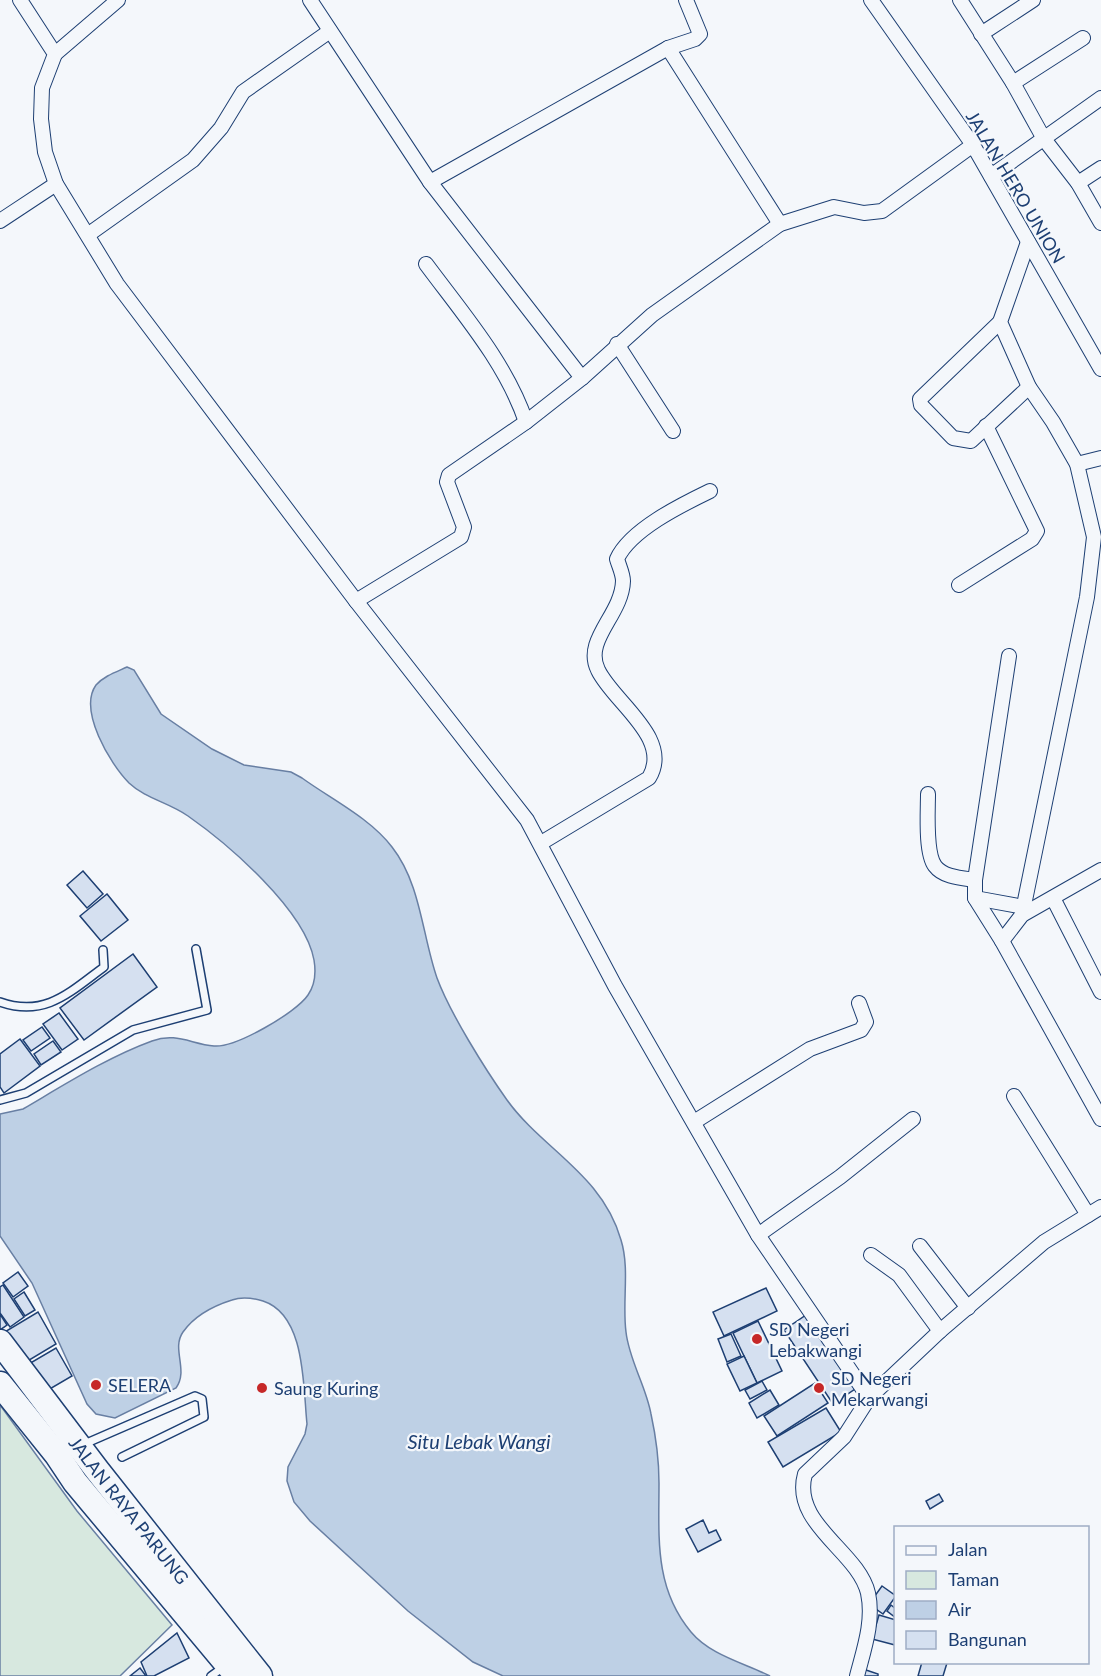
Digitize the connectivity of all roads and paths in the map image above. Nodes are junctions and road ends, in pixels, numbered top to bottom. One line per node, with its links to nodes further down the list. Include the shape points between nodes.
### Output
1 (20, 0): 12 (street)
2 (118, 0): 12 (street)
3 (310, 0): 8 (street)
4 (686, 0): 11 (street, via 700,34)
5 (871, 0): 16 (street, JALAN HERO UNION)
6 (960, 0): 9 (street)
7 (1033, 0): 9 (street)
8 (330, 32): 19 (street); 25 (street, via 243,93 221,128 193,160)
9 (981, 34): 13 (street)
10 (1083, 38): 13 (street)
11 (668, 48): 19 (street); 24 (street)
12 (55, 54): 21 (street, via 42,88 40,119 45,152)
13 (1013, 83): 15 (street)
14 (1101, 98): 15 (street)
15 (1044, 139): 18 (street); 20 (street)
16 (973, 145): 18 (street, JALAN HERO UNION); 24 (street, via 882,211 864,213 834,207)
17 (1101, 168): 20 (street)
18 (991, 176): 26 (street, JALAN HERO UNION)
19 (430, 182): 31 (street)
20 (1078, 183): 23 (street)
21 (56, 184): 22 (street); 25 (street)
22 (0, 221)
23 (1101, 223)
24 (780, 224): 29 (street)
25 (88, 234): 41 (street, via 117,284)
26 (1028, 242): 28 (street); 30 (street, JALAN HERO UNION)
27 (426, 264): 33 (street, via 484,341)
28 (1000, 322): 32 (street); 34 (street, via 920,399 921,405 953,438 971,441)
29 (617, 344): 31 (street); 35 (street)
30 (1101, 369)
31 (582, 378): 33 (street)
32 (1029, 387): 34 (street); 37 (street)
33 (526, 422): 41 (street, via 449,475 447,482 464,527 461,537)
34 (986, 426): 39 (street, via 1037,531)
35 (673, 431)
36 (1101, 458): 37 (street)
37 (1077, 464): 40 (street, via 1094,537)
38 (710, 490): 44 (street, via 623,546 617,559 623,579 616,610 594,644 598,671 627,705 657,753 656,767 649,778)
39 (959, 585)
40 (1094, 599): 49 (street)
41 (356, 601): 44 (street)
42 (1009, 656): 46 (street)
43 (928, 794): 46 (street, via 933,864 942,872)
44 (541, 843): 60 (street, via 615,986)
45 (1101, 870): 48 (street)
46 (975, 880): 47 (street)
47 (975, 898): 49 (street); 50 (street)
48 (1053, 898): 49 (street); 53 (street)
49 (1023, 911): 50 (street)
50 (1002, 941): 59 (street)
51 (196, 949): 57 (lane, via 207,1010 133,1030 26,1094)
52 (103, 950): 54 (lane, via 104,967 53,1002 23,1008)
53 (1101, 992)
54 (0, 1002)
55 (859, 1003): 60 (street, via 866,1022 861,1030 810,1049)
56 (1014, 1096): 62 (street)
57 (0, 1100)
58 (913, 1119): 63 (street, via 813,1198)
59 (1101, 1119)
60 (694, 1122): 63 (street)
61 (1101, 1207): 62 (street)
62 (1088, 1215): 66 (street, via 1044,1242)
63 (758, 1235): 70 (street)
64 (920, 1245): 66 (street)
65 (871, 1255): 67 (street, via 898,1275)
66 (968, 1308): 67 (street)
67 (940, 1331): 70 (street)
68 (0, 1342): 71 (highway, JALAN RAYA PARUNG)
69 (0, 1384): 72 (highway, JALAN RAYA PARUNG)
70 (869, 1398): 76 (street, via 844,1437 809,1467 803,1481 804,1500 811,1516 867,1592 868,1636)
71 (79, 1446): 72 (lane); 73 (lane, via 195,1396 202,1399 204,1417); 75 (highway, JALAN RAYA PARUNG)
72 (57, 1455): 74 (highway, JALAN RAYA PARUNG)
73 (122, 1457)
74 (225, 1672)
75 (260, 1676)
76 (857, 1676)

